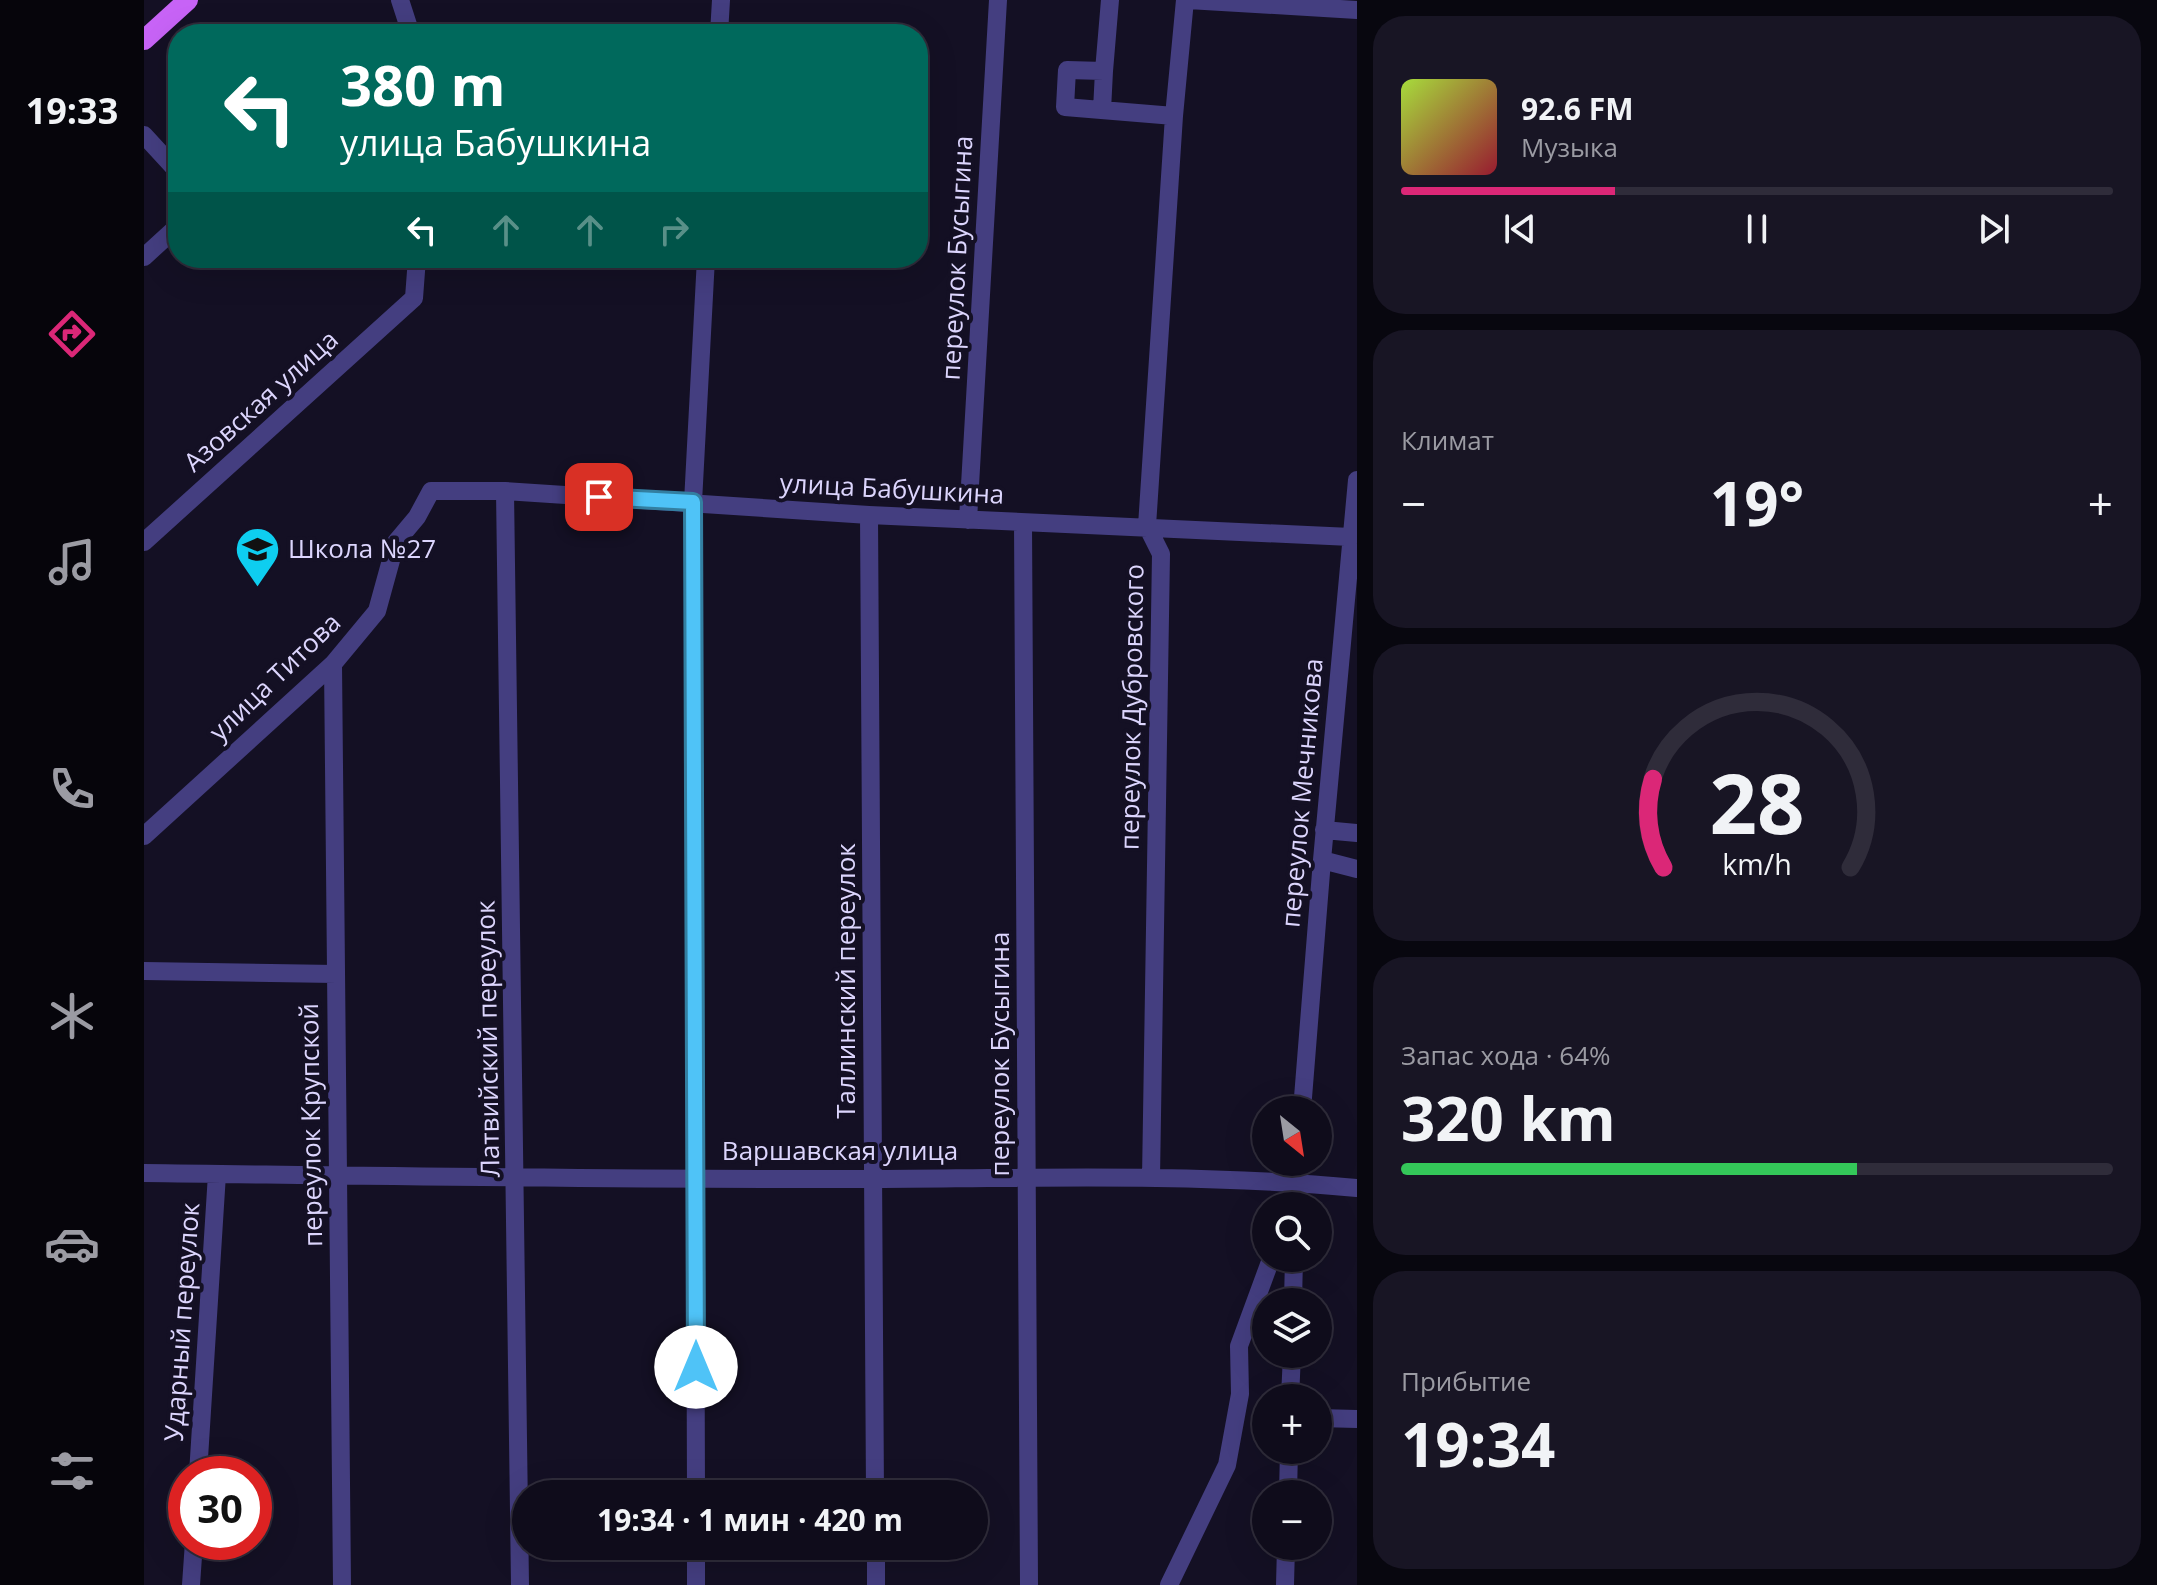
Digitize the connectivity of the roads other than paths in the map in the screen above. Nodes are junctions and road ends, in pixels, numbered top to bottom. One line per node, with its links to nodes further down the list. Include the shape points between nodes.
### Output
1 (188, 0): 12 (main road)
2 (400, 0): 10 (street)
3 (721, 0): 11 (street)
4 (998, 0): 28 (street, переулок Бусыгина)
5 (1110, 0): 13 (street)
6 (1187, 0): 7 (street); 15 (street, переулок Дубровского)
7 (1267, 2): 8 (street)
8 (1308, 4): 9 (street)
9 (1357, 10)
10 (408, 24)
11 (720, 24)
12 (144, 40)
13 (1104, 71): 14 (street); 14 (street, via 1067,70 1065,107)
14 (1102, 110): 15 (street)
15 (1174, 116): 30 (street, переулок Дубровского)
16 (144, 135): 17 (street)
17 (168, 161)
18 (168, 235): 19 (street)
19 (144, 257)
20 (416, 268): 32 (street, Азовская улица, via 414,298)
21 (705, 268): 26 (street)
22 (1357, 480): 23 (street, переулок Мечникова)
23 (1357, 490): 31 (street, переулок Мечникова)
24 (431, 491): 25 (street, улица Бабушкина); 33 (street, улица Титова, via 396,542 377,611)
25 (505, 491): 26 (street, улица Бабушкина); 45 (street, Латвийский переулок)
26 (693, 502): 27 (street, улица Бабушкина); 47 (street)
27 (869, 515): 28 (street, улица Бабушкина); 50 (street, Таллинский переулок)
28 (968, 520): 29 (street, улица Бабушкина)
29 (1023, 523): 30 (street, улица Бабушкина); 48 (street, переулок Бусыгина)
30 (1147, 526): 31 (street, улица Бабушкина); 49 (street, переулок Дубровского, via 1161,554)
31 (1351, 537): 34 (street, переулок Мечникова)
32 (144, 542)
33 (333, 664): 36 (street, улица Титова); 40 (street, переулок Крупской)
34 (1324, 830): 35 (street); 37 (street, переулок Мечникова)
35 (1357, 833)
36 (144, 836)
37 (1322, 860): 38 (street); 41 (street, переулок Мечникова)
38 (1357, 869)
39 (144, 971): 40 (street)
40 (336, 974): 44 (street, переулок Крупской)
41 (1303, 1096)
42 (144, 1173): 43 (street, Варшавская улица)
43 (217, 1174): 44 (street, Варшавская улица); 57 (street, Ударный переулок)
44 (338, 1174): 45 (street, Варшавская улица); 65 (street, переулок Крупской)
45 (516, 1175): 47 (street, Варшавская улица); 66 (street, Латвийский переулок)
46 (1297, 1176): 51 (street)
47 (697, 1177): 50 (street, Варшавская улица); 58 (street)
48 (1027, 1177): 49 (street, Варшавская улица); 50 (street, Варшавская улица); 69 (street, переулок Бусыгина)
49 (1151, 1178): 51 (street, Варшавская улица)
50 (873, 1179): 59 (street, Таллинский переулок)
51 (1296, 1182): 52 (street, Варшавская улица); 53 (street)
52 (1357, 1188)
53 (1296, 1192)
54 (1266, 1272): 70 (street, via 1239,1346 1240,1394 1227,1465)
55 (1332, 1418): 56 (street)
56 (1357, 1419)
57 (199, 1456)
58 (696, 1480)
59 (875, 1480)
60 (193, 1560): 64 (street)
61 (696, 1560): 67 (street)
62 (876, 1560): 68 (street)
63 (1286, 1560): 71 (street)
64 (191, 1585)
65 (342, 1585)
66 (520, 1585)
67 (696, 1585)
68 (876, 1585)
69 (1029, 1585)
70 (1169, 1585)
71 (1285, 1585)

